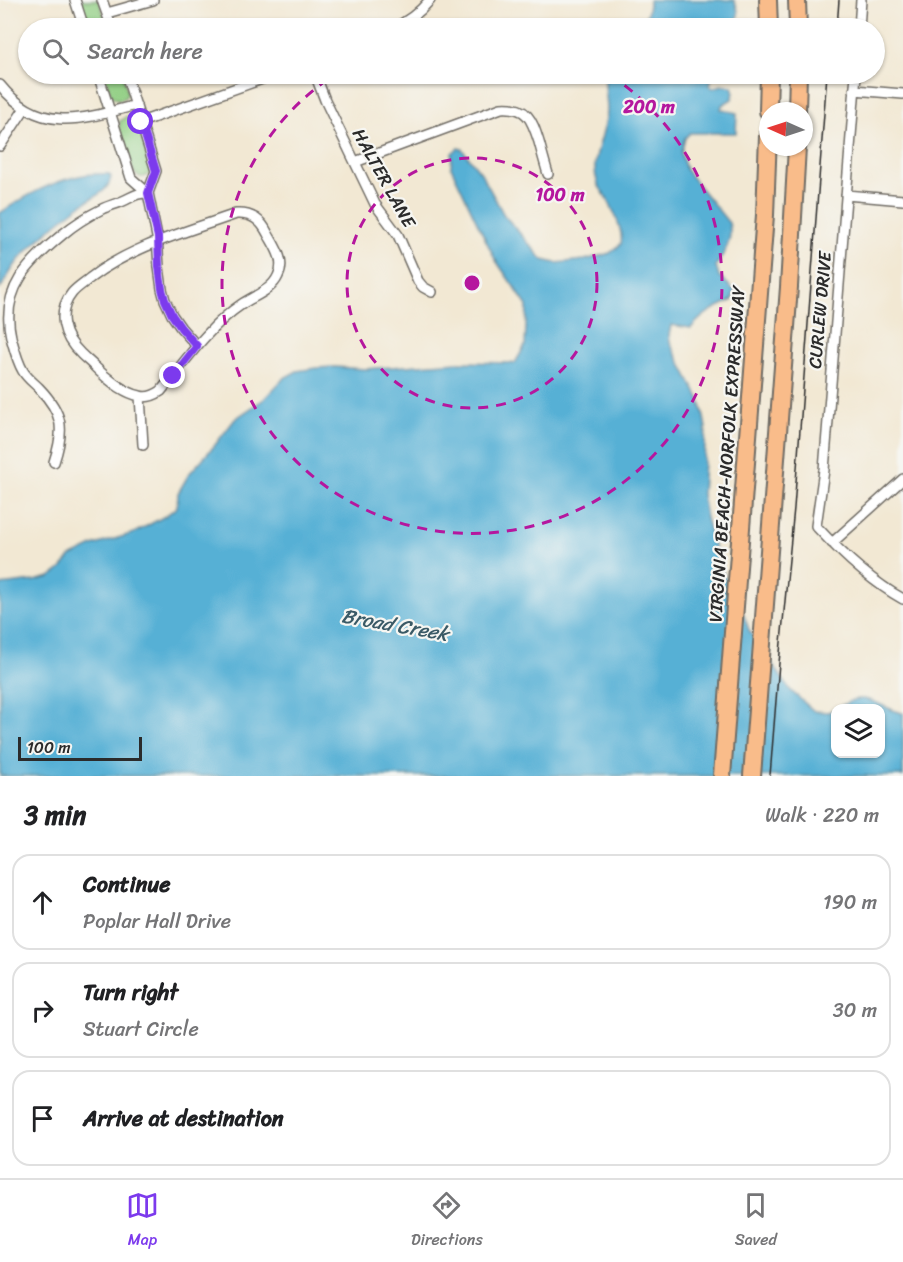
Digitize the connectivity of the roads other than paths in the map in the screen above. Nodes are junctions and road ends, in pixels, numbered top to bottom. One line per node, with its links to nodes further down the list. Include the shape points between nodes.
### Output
1 (75, 0): 9 (street)
2 (102, 0): 8 (street)
3 (153, 0): 8 (street)
4 (430, 0): 11 (street)
5 (768, 0): 12 (highway)
6 (797, 0): 13 (highway)
7 (861, 0): 14 (street)
8 (107, 13): 10 (street)
9 (81, 18)
10 (109, 18)
11 (412, 18)
12 (769, 18)
13 (798, 18)
14 (860, 18)
15 (101, 84): 29 (street)
16 (129, 84): 27 (street)
17 (248, 84): 30 (street)
18 (319, 84): 34 (street, HALTER LANE)
19 (769, 84): 25 (highway)
20 (798, 84): 26 (highway)
21 (855, 84): 23 (street, CURLEW DRIVE)
22 (0, 86): 28 (street)
23 (854, 90): 24 (street); 37 (street, CURLEW DRIVE)
24 (903, 94)
25 (768, 102)
26 (797, 102)
27 (136, 105): 29 (street); 30 (street)
28 (25, 108): 29 (street, via 69,120); 31 (street)
29 (110, 112): 36 (street, via 131,178)
30 (141, 122): 36 (street, via 156,171)
31 (0, 147)
32 (767, 156): 48 (highway, VIRGINIA BEACH-NORFOLK EXPRESSWAY)
33 (796, 156): 49 (highway)
34 (355, 162): 35 (street, via 509,107 523,112 533,124); 40 (street, HALTER LANE, via 375,204 398,235 418,281)
35 (548, 174)
36 (148, 193): 39 (street); 44 (street, via 134,194 68,230 34,260 11,295 9,329 19,364 58,416 60,436)
37 (846, 195): 38 (street); 46 (street, CURLEW DRIVE, via 816,526)
38 (903, 200)
39 (158, 243): 41 (street, via 165,300); 41 (street, via 243,214 258,219 280,256 281,269 273,285 223,319); 42 (street, via 107,265 76,288 64,310 63,326 76,349 115,384)
40 (432, 292)
41 (197, 346): 42 (street, via 161,391)
42 (140, 396): 43 (street)
43 (143, 445)
44 (54, 462)
45 (903, 479): 46 (street)
46 (832, 543): 47 (street, CURLEW DRIVE)
47 (903, 599)
48 (722, 776)
49 (752, 776)

